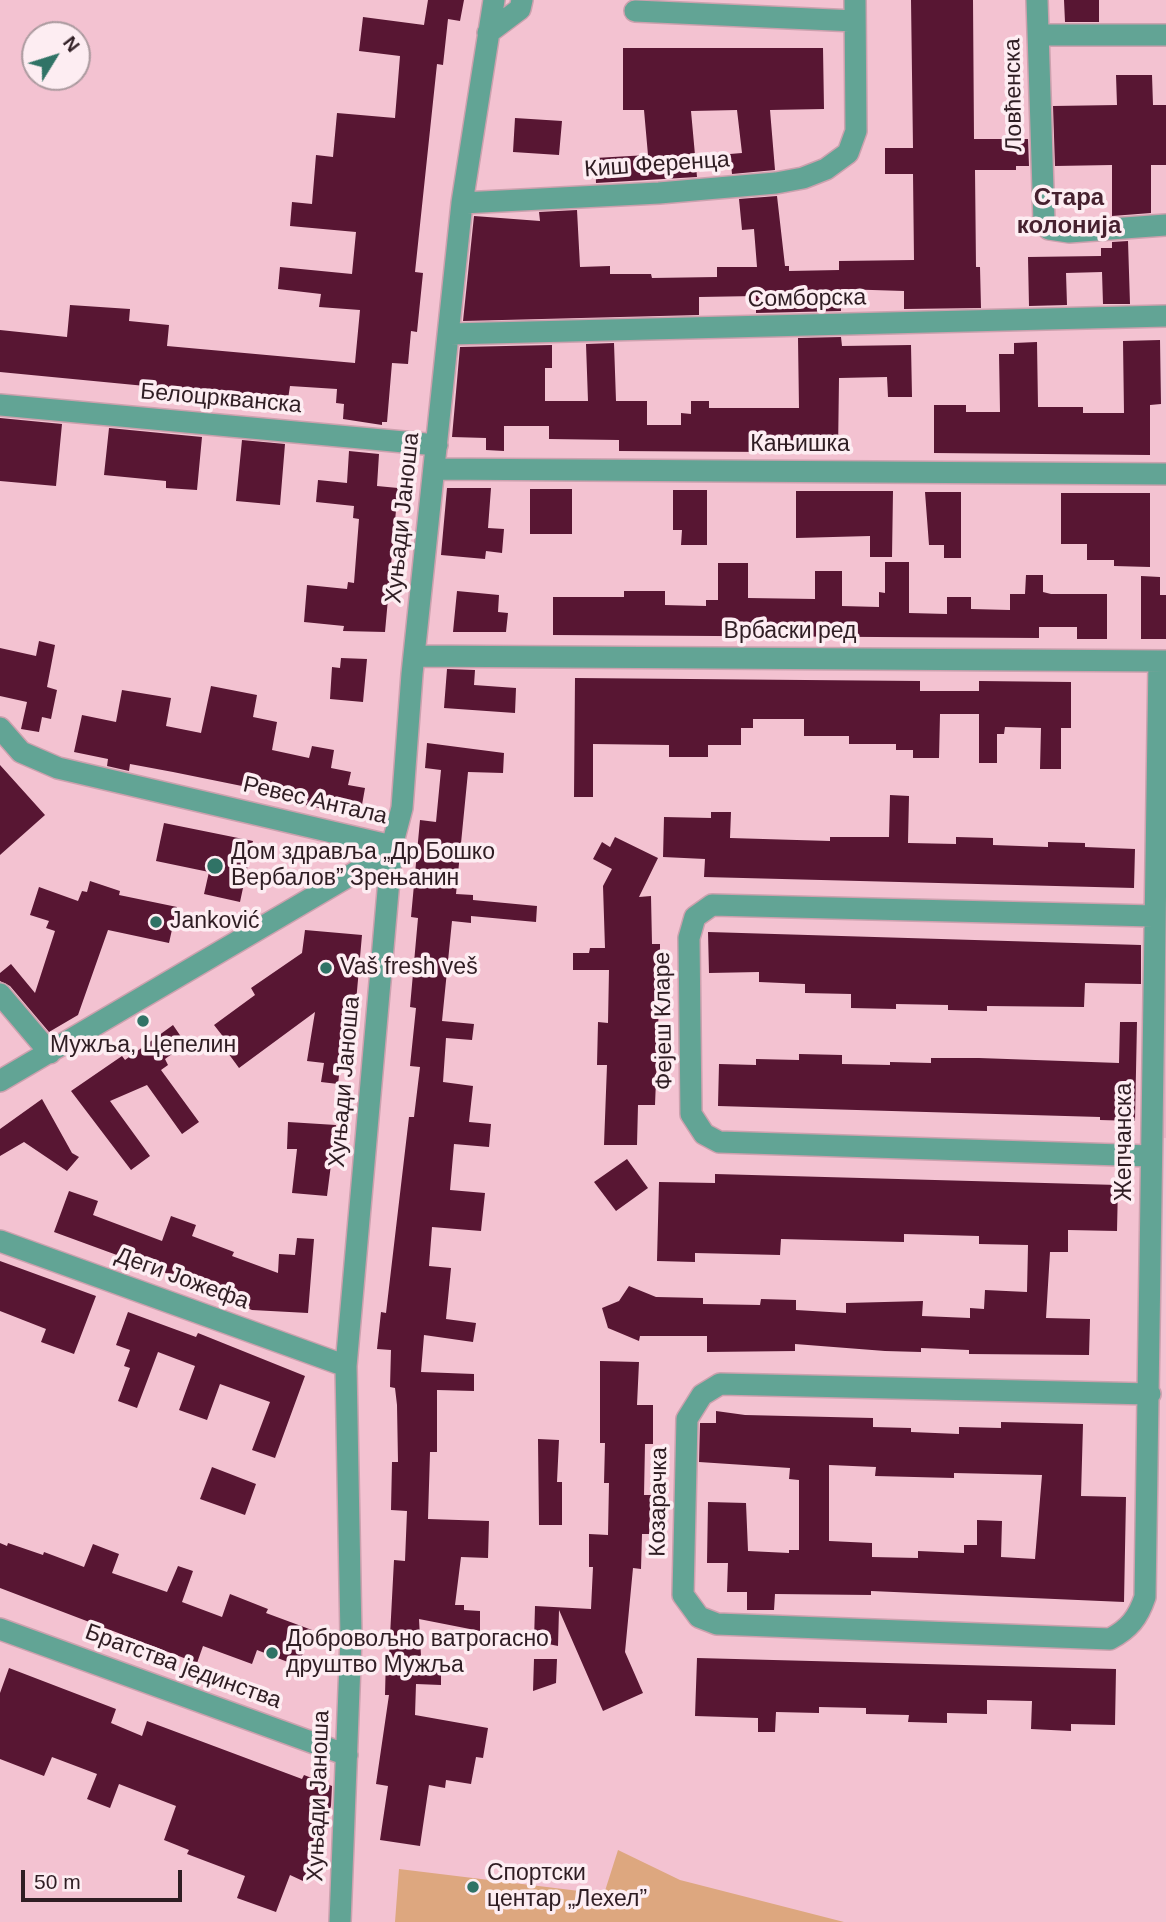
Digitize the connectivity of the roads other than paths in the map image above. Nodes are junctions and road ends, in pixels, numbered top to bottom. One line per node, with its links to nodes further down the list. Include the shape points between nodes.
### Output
1 (494, 0): 6 (street, Хуњади Јаноша)
2 (522, 0): 6 (street, via 520,9)
3 (1037, 0): 8 (street, Ловћенска)
4 (855, 10): 5 (street); 9 (street, Киш Ференца, via 856,131 848,153 826,169 776,183)
5 (635, 11)
6 (488, 33): 9 (street, Хуњади Јаноша)
7 (1166, 35): 8 (street)
8 (1039, 36): 10 (street, Ловћенска, via 1043,213 1049,229 1069,232)
9 (462, 203): 12 (street, Хуњади Јаноша)
10 (1166, 225)
11 (1166, 316): 12 (street, Сомборска)
12 (450, 334): 14 (street, Хуњади Јаноша)
13 (0, 405): 14 (street, Белоцркванска)
14 (437, 445): 15 (street, Хуњади Јаноша)
15 (434, 469): 16 (street, Кањишка); 17 (street, Хуњади Јаноша)
16 (1166, 474)
17 (414, 656): 18 (street, Врбаски ред); 20 (street, Хуњади Јаноша, via 402,808)
18 (1163, 661): 21 (street, Жепчанска)
19 (0, 728): 20 (street, Ревес Антала, via 21,752 58,768)
20 (392, 846): 23 (street, Ревес Антала, via 362,869); 27 (street, Хуњади Јаноша)
21 (1153, 916): 25 (street, Жепчанска); 25 (street, Фејеш Кларе, via 712,905 695,917 689,938 691,1114 710,1138 719,1142)
22 (0, 994): 23 (street)
23 (50, 1053): 24 (street, Ревес Антала)
24 (0, 1081)
25 (1151, 1156): 28 (street, Жепчанска)
26 (0, 1241): 27 (street, Деги Јожефа)
27 (346, 1366): 31 (street, Хуњади Јаноша, via 351,1637)
28 (1150, 1394): 29 (street, Жепчанска, via 1145,1597); 29 (street, Козарачка, via 720,1384 702,1395 687,1419 683,1595 705,1620 1110,1639)
29 (1134, 1622)
30 (0, 1629): 31 (street, Братства јединства)
31 (348, 1755): 32 (street, Хуњади Јаноша)
32 (339, 1918)

